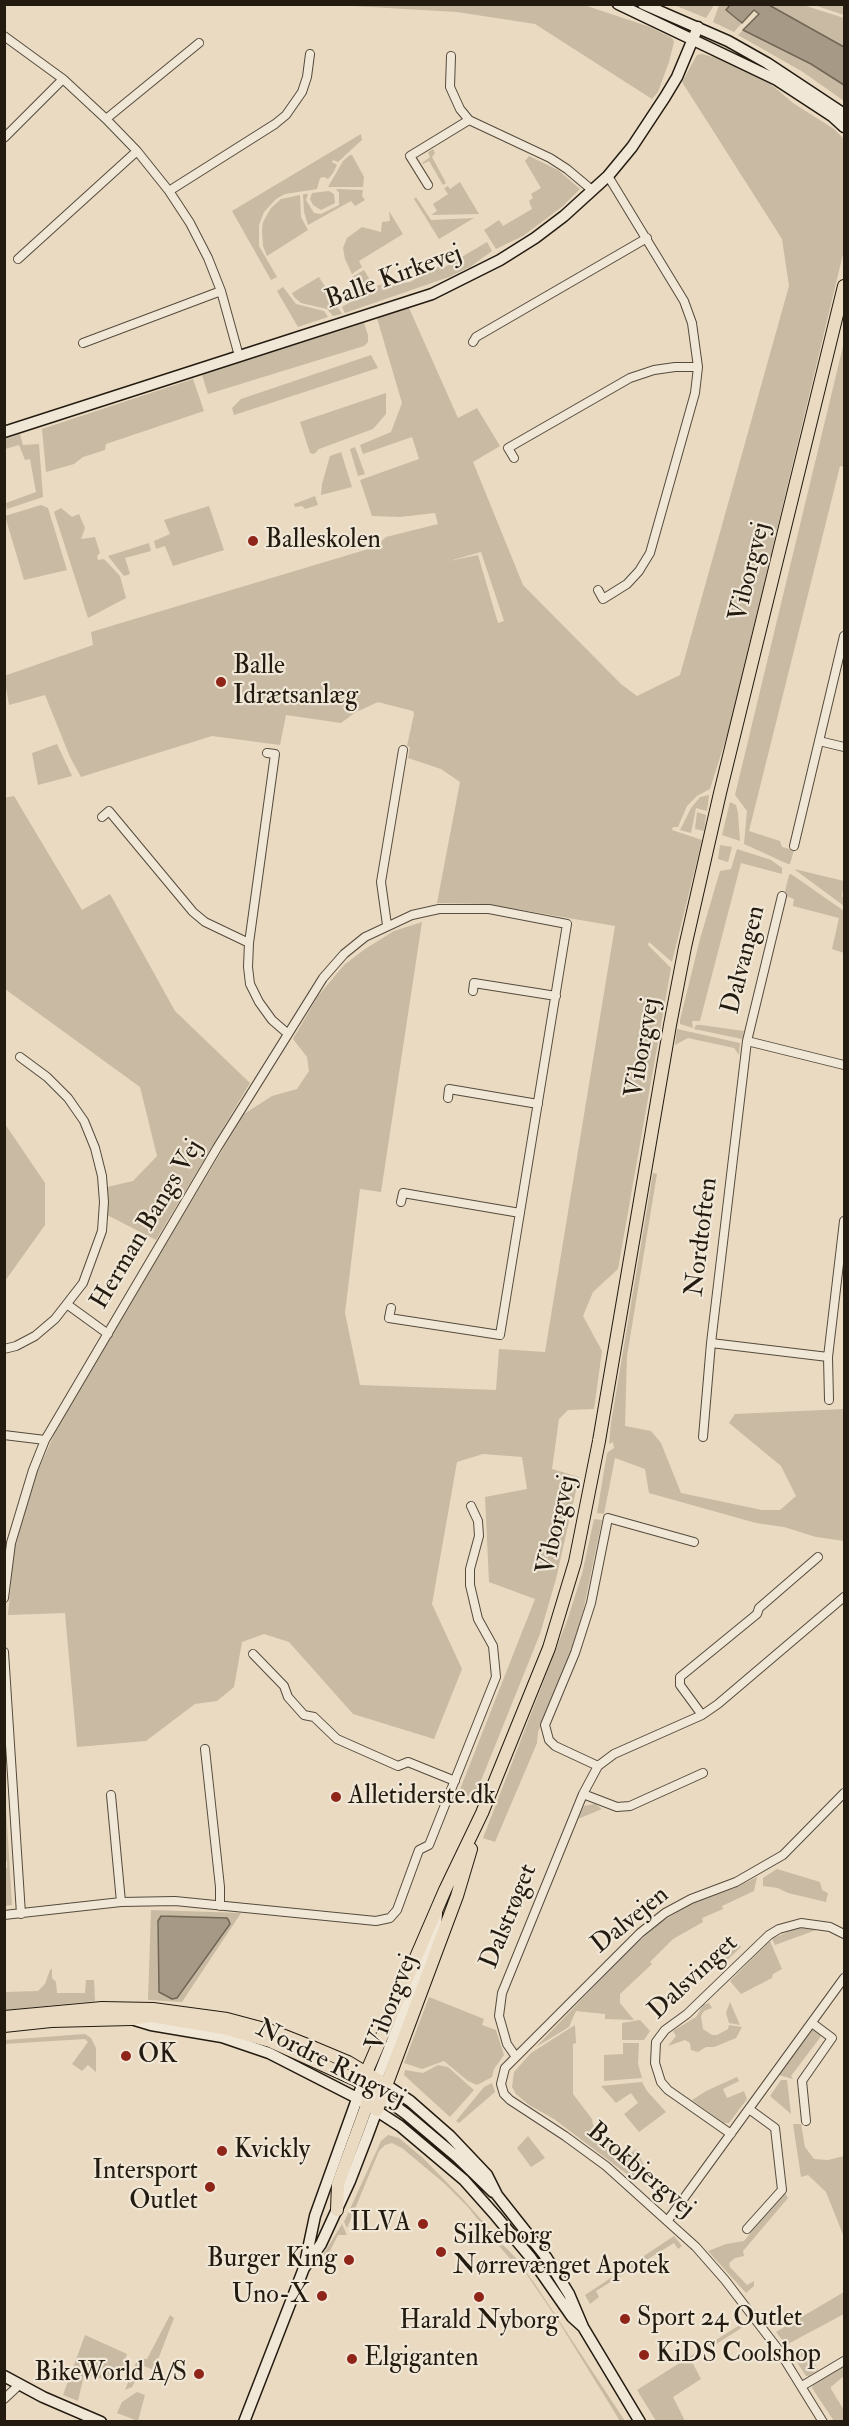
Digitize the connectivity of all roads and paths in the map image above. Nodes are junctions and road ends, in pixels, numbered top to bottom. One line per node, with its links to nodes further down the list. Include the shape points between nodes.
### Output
1 (618, 4): 5 (street)
2 (643, 4): 3 (street)
3 (698, 27): 5 (street, Balle Kirkevej); 10 (street, via 767,63)
4 (4, 36): 9 (street)
5 (693, 40): 13 (street, via 803,96); 16 (street, Balle Kirkevej, via 665,97)
6 (199, 44): 11 (street)
7 (310, 54): 19 (street, via 302,92 286,115)
8 (451, 56): 12 (street, via 450,87)
9 (63, 79): 11 (street); 14 (street)
10 (844, 114)
11 (106, 119): 15 (street)
12 (469, 120): 17 (street, via 410,156); 18 (street, via 550,158)
13 (844, 127)
14 (4, 138)
15 (136, 151): 19 (street); 21 (street)
16 (608, 176): 18 (street, Balle Kirkevej); 20 (street)
17 (428, 185)
18 (592, 190): 26 (street, Balle Kirkevej, via 536,238 432,294)
19 (169, 191): 23 (street, via 190,223)
20 (647, 238): 25 (street); 27 (street, via 684,301 692,323)
21 (18, 259)
22 (844, 286): 77 (main road, Viborgvej, via 685,947 575,1562 549,1648)
23 (221, 291): 24 (street); 26 (street)
24 (83, 342)
25 (473, 342)
26 (239, 356): 28 (street, Balle Kirkevej)
27 (698, 367): 29 (street, via 654,370 630,378 508,448); 30 (street, via 695,393 650,553 627,584 603,599)
28 (4, 432)
29 (514, 458)
30 (598, 590)
31 (844, 636): 32 (street)
32 (819, 741): 33 (street); 37 (street)
33 (844, 747)
34 (403, 750): 39 (street, via 381,882)
35 (267, 753): 40 (street, via 275,754)
36 (102, 817): 40 (street, via 109,811 194,912)
37 (794, 846)
38 (782, 896): 44 (street, Dalvangen)
39 (387, 925): 42 (street, Herman Bangs Vej, via 412,915 467,907 567,924); 43 (street, Herman Bangs Vej, via 344,954)
40 (249, 943): 43 (street, via 250,984 266,1011)
41 (473, 991): 42 (street, via 474,983)
42 (556, 996): 48 (street, Herman Bangs Vej)
43 (287, 1033): 54 (street, Herman Bangs Vej)
44 (747, 1041): 46 (street, Dalvangen); 55 (street, Nordtoften)
45 (20, 1057): 52 (street, via 47,1077 84,1121 102,1176 102,1231 83,1283)
46 (844, 1065)
47 (447, 1098): 48 (street, via 449,1089)
48 (538, 1104): 50 (street, Herman Bangs Vej)
49 (401, 1202): 50 (street, via 403,1193)
50 (520, 1213): 53 (street, Herman Bangs Vej, via 500,1335 389,1318)
51 (844, 1221): 57 (street)
52 (68, 1305): 54 (street); 56 (street, via 35,1336)
53 (391, 1308)
54 (108, 1334): 61 (street, Herman Bangs Vej)
55 (711, 1343): 57 (street); 60 (street, Nordtoften)
56 (4, 1349)
57 (828, 1357): 58 (street)
58 (829, 1400)
59 (4, 1435): 61 (street)
60 (703, 1437)
61 (45, 1440): 66 (street, Herman Bangs Vej, via 11,1543)
62 (471, 1506): 73 (street, via 479,1536 470,1586 478,1619 493,1646 496,1677)
63 (694, 1542): 71 (street, via 608,1518 591,1604 545,1725 555,1746)
64 (819, 1557): 69 (street, via 680,1677 680,1684)
65 (844, 1597): 69 (street, Dalstrøget)
66 (4, 1598)
67 (4, 1652): 80 (street)
68 (253, 1654): 73 (street, via 284,1686 304,1715 314,1717 337,1739 398,1766 408,1762)
69 (702, 1715): 71 (street, Dalstrøget, via 614,1754)
70 (205, 1749): 79 (street)
71 (598, 1766): 75 (street, Dalstrøget)
72 (703, 1773): 75 (street, via 630,1806 617,1807)
73 (455, 1781): 79 (street, via 429,1845 419,1850 397,1910 390,1918 376,1921)
74 (844, 1793): 87 (street, Dalvejen, via 783,1855 736,1882 665,1913 640,1933)
75 (583, 1794): 87 (street, Dalstrøget, via 502,1993 500,2016 507,2044)
76 (111, 1795): 78 (street)
77 (482, 1813): 89 (main road, Viborgvej, via 438,1906); 89 (main road, Viborgvej, via 457,1896)
78 (121, 1902): 79 (street, via 175,1901); 80 (street)
79 (220, 1906)
80 (21, 1914): 81 (street)
81 (4, 1915)
82 (844, 1934): 92 (street, Dalsvinget, via 830,1927 801,1923 779,1929 656,2042 655,2062 661,2082)
83 (844, 1978): 85 (street)
84 (4, 2017): 89 (main road, Nordre Ringvej, via 102,2008 193,2014 272,2031 348,2062)
85 (812, 2023): 90 (street); 91 (street, via 832,2038 802,2080)
86 (4, 2026): 89 (main road, via 151,2016 223,2028 270,2041)
87 (516, 2057): 88 (street, Dalvejen, via 502,2074)
88 (502, 2090): 94 (street, Brokbjergvej, via 510,2100 606,2166)
89 (372, 2092): 93 (main road, via 338,2184); 96 (street, Viborgvej, via 315,2216); 97 (street, Nordre Ringvej, via 464,2180); 97 (street, Nordre Ringvej, via 410,2101 487,2175 497,2195 569,2294)
90 (749, 2109): 92 (street); 95 (street, via 774,2128 782,2190)
91 (806, 2121)
92 (731, 2134): 94 (street)
93 (337, 2210): 96 (street, Viborgvej)
94 (668, 2220): 101 (street, Brokbjergvej, via 740,2299)
95 (747, 2229)
96 (304, 2268): 105 (street, Viborgvej)
97 (583, 2327): 106 (street, Nordre Ringvej)
98 (844, 2361): 101 (street)
99 (4, 2376): 100 (street)
100 (18, 2385): 102 (street); 103 (street)
101 (802, 2386): 107 (street, Brokbjergvej)
102 (4, 2399)
103 (84, 2419): 104 (street)
104 (101, 2421)
105 (244, 2421)
106 (640, 2421)
107 (823, 2421)

